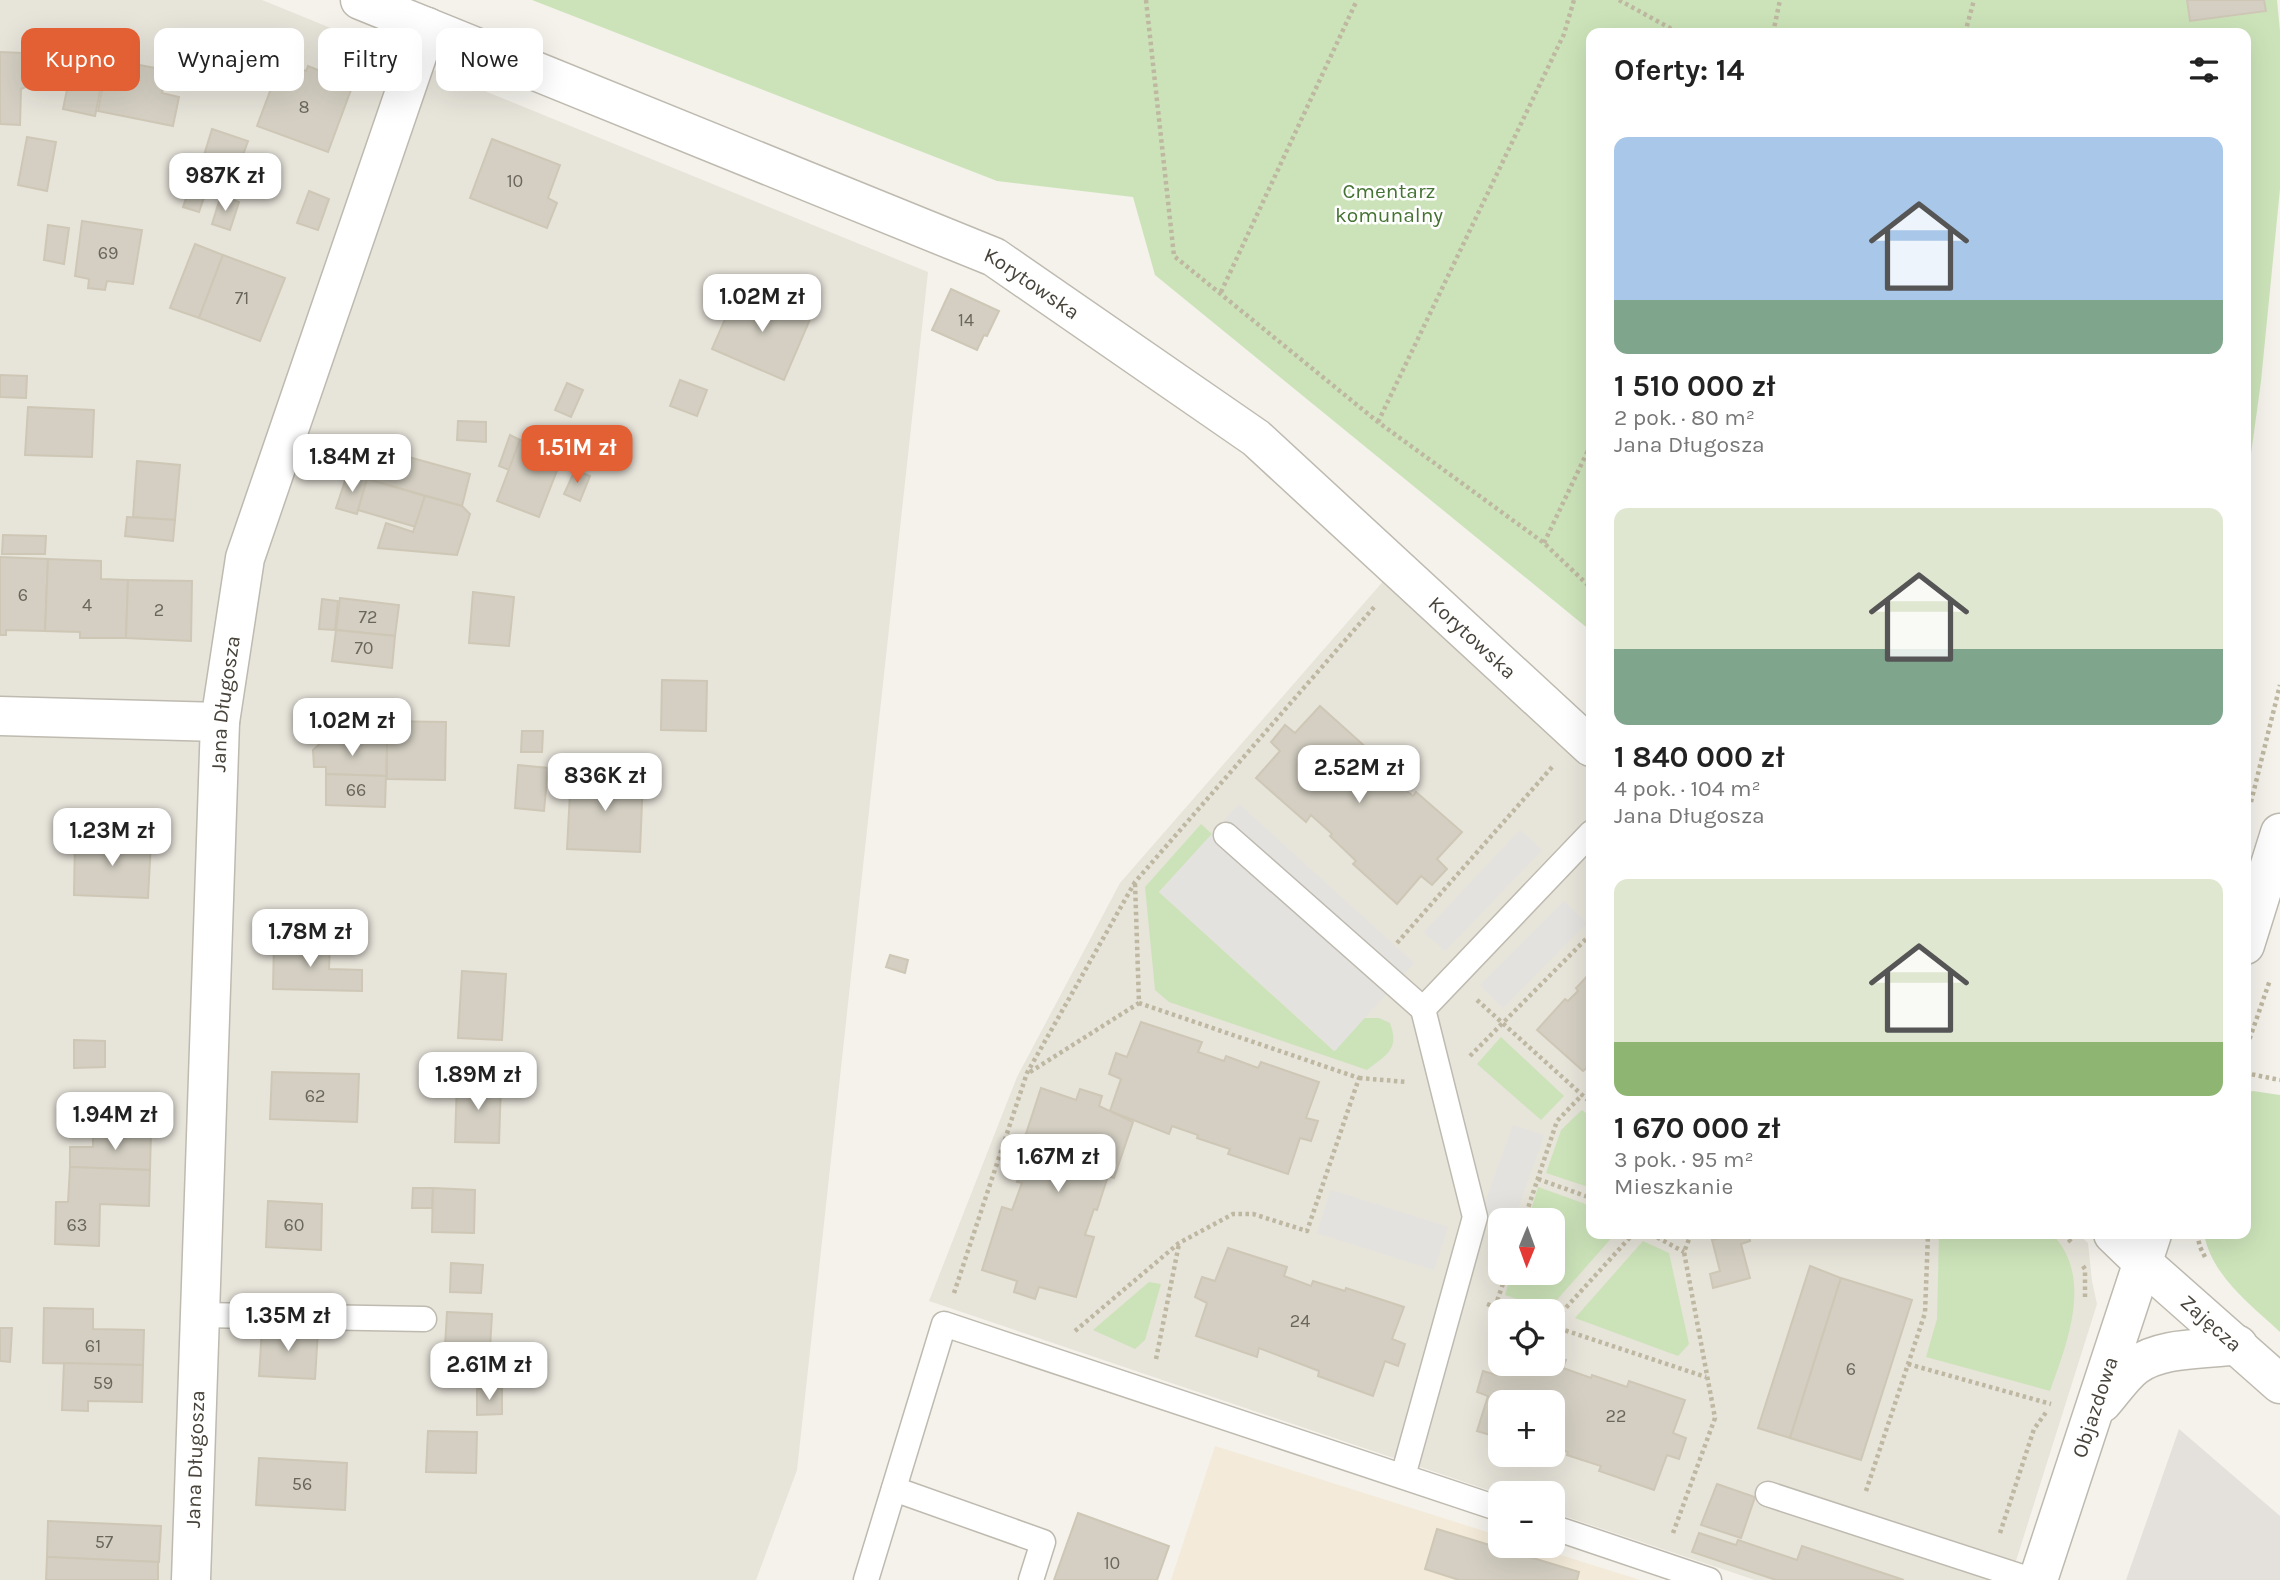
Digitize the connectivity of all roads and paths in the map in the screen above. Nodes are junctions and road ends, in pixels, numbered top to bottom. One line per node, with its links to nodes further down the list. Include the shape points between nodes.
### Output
1 (360, 0): 8 (street, Korytowska)
2 (1146, 0): 12 (path, via 1174,256)
3 (1357, 0): 12 (path)
4 (1574, 0): 13 (path, via 1564,34)
5 (1619, 0): 9 (path)
6 (1780, 0): 10 (path)
7 (1973, 0): 11 (path)
8 (427, 27): 16 (street, Korytowska, via 994,257 1256,438); 20 (street, Jana Długosza, via 245,558)
9 (1670, 28)
10 (1774, 28)
11 (1966, 28)
12 (1221, 292): 13 (path)
13 (1378, 422): 15 (path)
14 (1586, 455): 15 (path)
15 (1544, 543): 17 (path)
16 (1403, 574): 21 (street, Korytowska); 26 (path)
17 (1586, 583)
18 (2280, 685): 22 (path)
19 (0, 716): 20 (street)
20 (220, 722): 58 (street, Jana Długosza)
21 (1585, 741): 29 (path)
22 (2251, 803)
23 (2280, 833): 28 (street)
24 (1226, 835): 29 (lane)
25 (1586, 838): 30 (lane)
26 (1135, 881): 31 (path); 35 (path)
27 (1586, 939): 34 (path)
28 (2259, 957): 33 (path)
29 (1376, 967): 32 (lane)
30 (1453, 978): 32 (lane); 34 (path)
31 (1139, 1003): 35 (path); 37 (path)
32 (1423, 1009): 39 (lane)
33 (2251, 1011)
34 (1503, 1024): 39 (path); 40 (path)
35 (1027, 1073): 60 (path)
36 (2251, 1074): 38 (path)
37 (1359, 1078): 39 (path); 51 (path, via 1307,1231 1253,1214 1233,1214)
38 (2280, 1080)
39 (1442, 1084): 70 (lane, via 1475,1217)
40 (1582, 1095): 41 (path); 42 (path, via 1557,1121)
41 (1586, 1099)
42 (1538, 1179): 43 (path); 44 (path)
43 (1586, 1196)
44 (1528, 1208)
45 (1628, 1239): 57 (path)
46 (1660, 1239): 54 (path)
47 (1689, 1239): 54 (path)
48 (1928, 1239): 64 (path, via 1925,1313)
49 (2067, 1239): 53 (path)
50 (2125, 1239): 52 (street)
51 (1179, 1244): 63 (path); 67 (path)
52 (2147, 1248): 62 (street, Zajęcza); 69 (street, Objazdowa)
53 (2075, 1250)
54 (1684, 1252): 65 (path)
55 (2080, 1260): 56 (path, via 2085,1269)
56 (2085, 1305)
57 (1565, 1310)
58 (201, 1315): 59 (lane); 77 (street, Jana Długosza)
59 (424, 1319)
60 (944, 1324): 63 (lane); 71 (lane)
61 (1565, 1328): 65 (path)
62 (2238, 1345): 66 (street, Zajęcza); 69 (street, via 2172,1352 2136,1366)
63 (1044, 1356): 67 (lane)
64 (1908, 1364): 68 (path); 74 (path)
65 (1707, 1377): 76 (path, via 1715,1418)
66 (2280, 1384)
67 (1150, 1392): 70 (lane)
68 (2052, 1405)
69 (2093, 1412): 82 (street, Objazdowa)
70 (1403, 1476): 73 (lane)
71 (894, 1489): 78 (lane); 79 (lane, via 1043,1542)
72 (1768, 1494): 74 (lane)
73 (1488, 1505)
74 (1856, 1522): 81 (lane)
75 (1565, 1531): 76 (lane)
76 (1661, 1564): 80 (lane)
77 (191, 1580)
78 (866, 1580)
79 (1031, 1580)
80 (1709, 1580)
81 (2031, 1580)
82 (2038, 1580)

